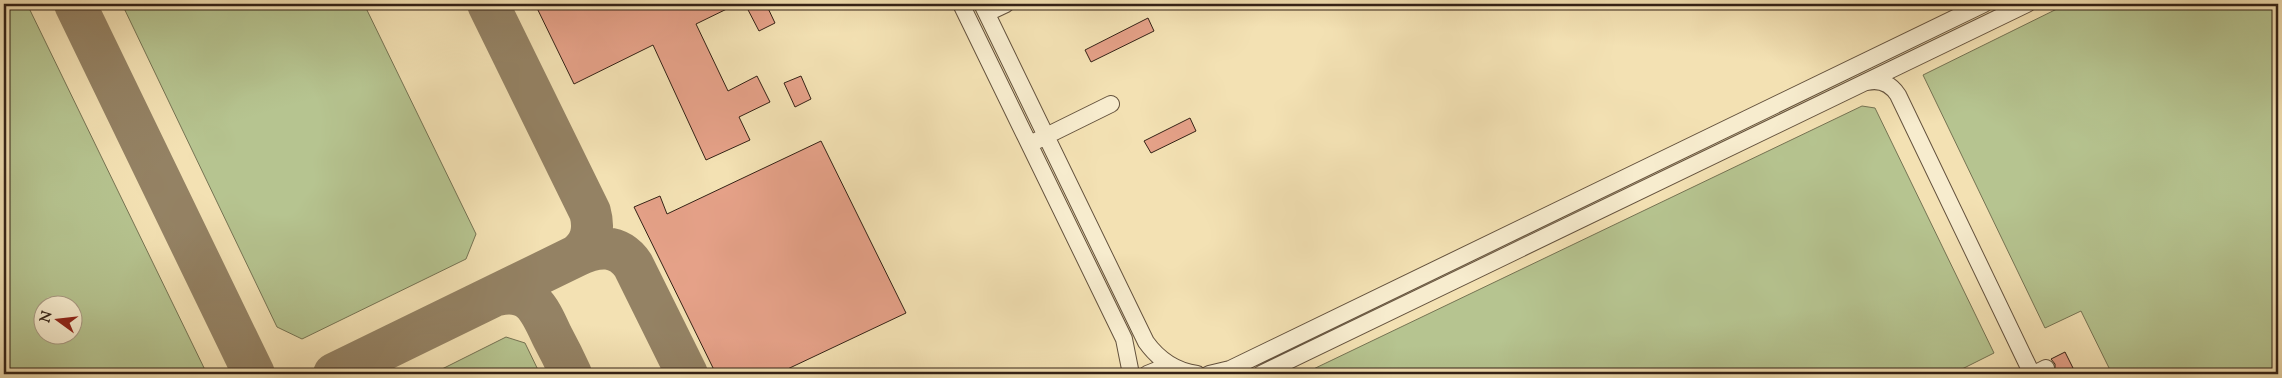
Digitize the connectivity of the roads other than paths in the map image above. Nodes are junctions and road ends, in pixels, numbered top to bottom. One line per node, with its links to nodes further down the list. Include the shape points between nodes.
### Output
1 (961, 4): 15 (street)
2 (1006, 4): 5 (street)
3 (1984, 4): 8 (street)
4 (2028, 4): 6 (street)
5 (984, 8): 14 (street)
6 (1907, 62): 7 (street); 9 (street, via 1898,76)
7 (1862, 84): 9 (street, via 1882,82); 12 (street)
8 (1807, 89): 10 (street); 12 (street, via 1802,95 1803,102 1808,107)
9 (1898, 95): 17 (street)
10 (1786, 99): 13 (street, via 1793,99 1799,104 1799,111); 21 (street, via 1230,369)
11 (1111, 104): 14 (street)
12 (1815, 106): 13 (street)
13 (1794, 116): 22 (street)
14 (1046, 136): 15 (street); 16 (street, via 1146,342 1160,359)
15 (1029, 144): 18 (street, via 1124,339)
16 (1184, 372): 19 (street, via 1163,369); 20 (street)
17 (2037, 372)
18 (1131, 374)
19 (1147, 374)
20 (1197, 374)
21 (1210, 374)
22 (1261, 374)

